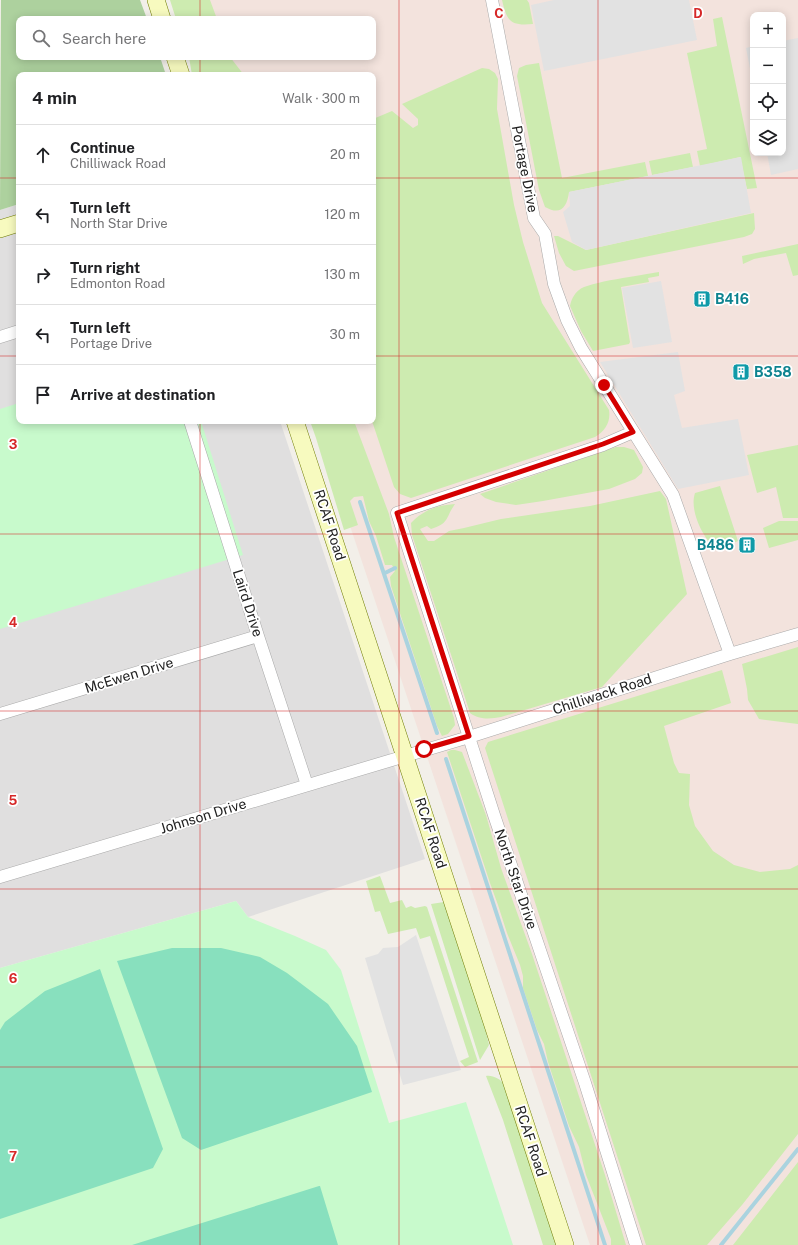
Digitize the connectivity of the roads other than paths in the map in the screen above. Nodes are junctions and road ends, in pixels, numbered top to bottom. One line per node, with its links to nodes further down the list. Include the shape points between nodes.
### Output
1 (156, 0): 3 (main road)
2 (492, 0): 12 (street, Portage Drive, via 534,218 546,234 554,284 567,320 581,348)
3 (161, 16)
4 (175, 60): 5 (main road)
5 (179, 72)
6 (16, 223): 7 (main road)
7 (0, 229)
8 (16, 332): 9 (street)
9 (0, 337)
10 (191, 424): 14 (street, Laird Drive)
11 (296, 424): 18 (main road, RCAF Road)
12 (633, 432): 15 (street, Portage Drive, via 673,495); 17 (street, North Star Drive, via 397,513)
13 (798, 634): 15 (street, Chilliwack Road)
14 (258, 636): 16 (street, McEwen Drive); 19 (street, Laird Drive)
15 (730, 654): 17 (street, Chilliwack Road)
16 (0, 714)
17 (469, 736): 18 (street, Chilliwack Road); 22 (street, North Star Drive, via 585,1083)
18 (406, 755): 19 (street, Johnson Drive); 21 (main road, RCAF Road)
19 (307, 785): 20 (street, Johnson Drive)
20 (0, 877)
21 (565, 1245)
22 (636, 1245)

